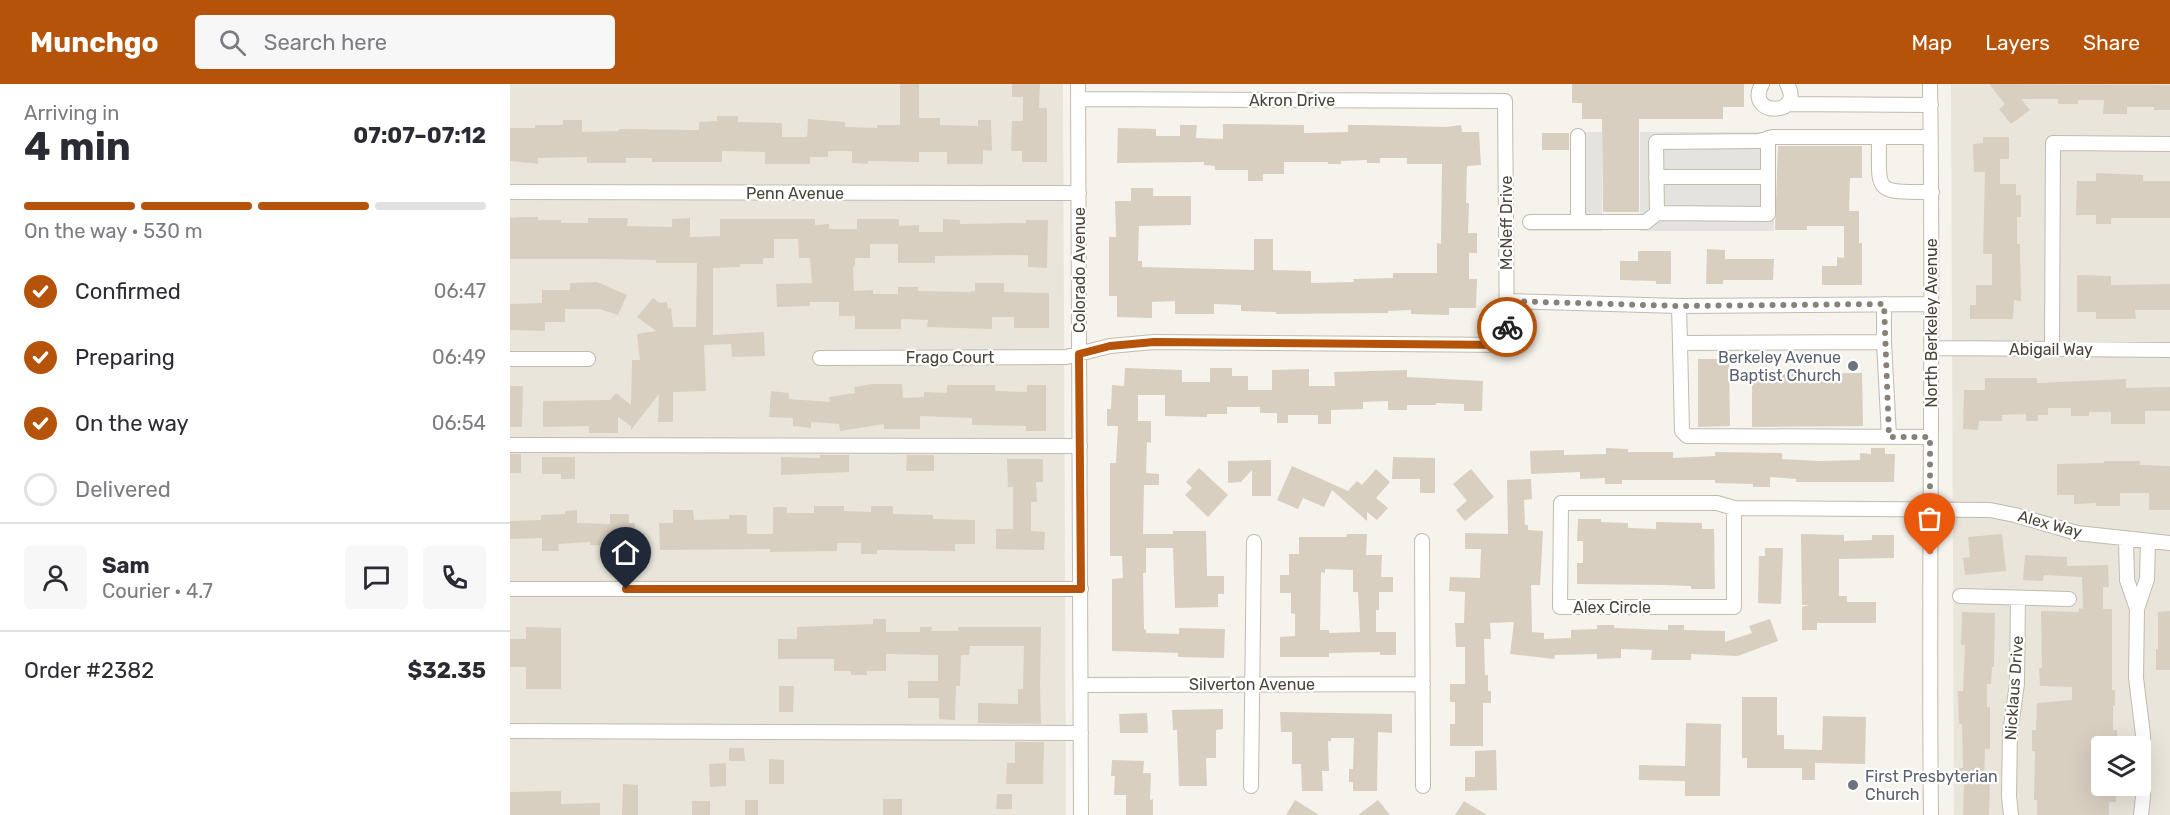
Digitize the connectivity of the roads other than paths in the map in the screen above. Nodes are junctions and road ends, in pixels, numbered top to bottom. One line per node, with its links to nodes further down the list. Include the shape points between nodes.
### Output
1 (1078, 84): 5 (street, Colorado Avenue)
2 (1762, 84): 7 (street, via 1758,92 1765,106 1775,110)
3 (1787, 84): 7 (street, via 1791,92)
4 (1930, 84): 8 (street, North Berkeley Avenue)
5 (1078, 99): 6 (street, Akron Drive); 18 (street, Colorado Avenue)
6 (1505, 101): 22 (street, McNeff Drive)
7 (1787, 104): 8 (street)
8 (1931, 105): 11 (street, North Berkeley Avenue)
9 (1578, 136): 21 (street)
10 (1880, 136): 11 (street); 12 (street); 17 (street, via 1879,179 1883,187 1892,192)
11 (1931, 137): 17 (street, North Berkeley Avenue)
12 (1768, 138): 14 (street, via 1656,142); 15 (street)
13 (2170, 144): 30 (street, via 2053,143)
14 (1656, 177): 15 (street); 19 (street)
15 (1768, 177): 19 (street, via 1768,214)
16 (510, 192): 18 (street, Penn Avenue)
17 (1932, 192): 24 (street, North Berkeley Avenue)
18 (1079, 193): 32 (street, Colorado Avenue)
19 (1657, 213): 21 (street, via 1646,222)
20 (1530, 222): 21 (street)
21 (1578, 222)
22 (1507, 301): 25 (street); 28 (street, McNeff Drive)
23 (1884, 304): 24 (street); 25 (street); 26 (street)
24 (1931, 304): 29 (street, North Berkeley Avenue)
25 (1679, 306): 27 (street)
26 (1884, 342): 27 (street); 36 (street)
27 (1680, 343): 36 (street, via 1682,431 1687,436)
28 (1507, 345): 32 (street, Frago Court, via 1154,342 1110,346)
29 (1932, 348): 30 (street, Abigail Way); 37 (street, North Berkeley Avenue)
30 (2052, 349): 31 (street, Abigail Way)
31 (2170, 350)
32 (1079, 354): 33 (street, Frago Court); 39 (street, Colorado Avenue)
33 (820, 358)
34 (510, 359): 35 (street)
35 (588, 360)
36 (1889, 437): 37 (street)
37 (1930, 437): 41 (street, North Berkeley Avenue)
38 (510, 445): 39 (street)
39 (1080, 446): 48 (street, Colorado Avenue)
40 (1734, 508): 40 (street, Alex Circle, via 1717,503 1561,503 1560,607 1734,607); 41 (street, Alex Circle)
41 (1930, 510): 42 (street, Alex Way, via 2003,512 2069,532); 61 (street, North Berkeley Avenue)
42 (2126, 539): 44 (street, Alex Way); 52 (street, via 2127,580)
43 (1422, 541): 54 (street)
44 (2148, 541): 46 (street, Alex Way); 52 (street, via 2147,579)
45 (1254, 542): 53 (street)
46 (2170, 543)
47 (510, 589): 48 (street)
48 (1081, 589): 55 (street, Colorado Avenue)
49 (1960, 596): 50 (street)
50 (2018, 598): 51 (street); 62 (street, Nicklaus Drive, via 2017,684 2010,732)
51 (2069, 600)
52 (2137, 609): 63 (street, via 2137,684 2144,735)
53 (1252, 684): 54 (street, Silverton Avenue); 55 (street, Silverton Avenue); 58 (street)
54 (1423, 684): 59 (street)
55 (1081, 685): 57 (street, Colorado Avenue)
56 (510, 731): 57 (street)
57 (1081, 734): 60 (street, Colorado Avenue)
58 (1251, 786)
59 (1423, 786)
60 (1081, 815)
61 (1931, 815)
62 (2012, 815)
63 (2141, 815)

